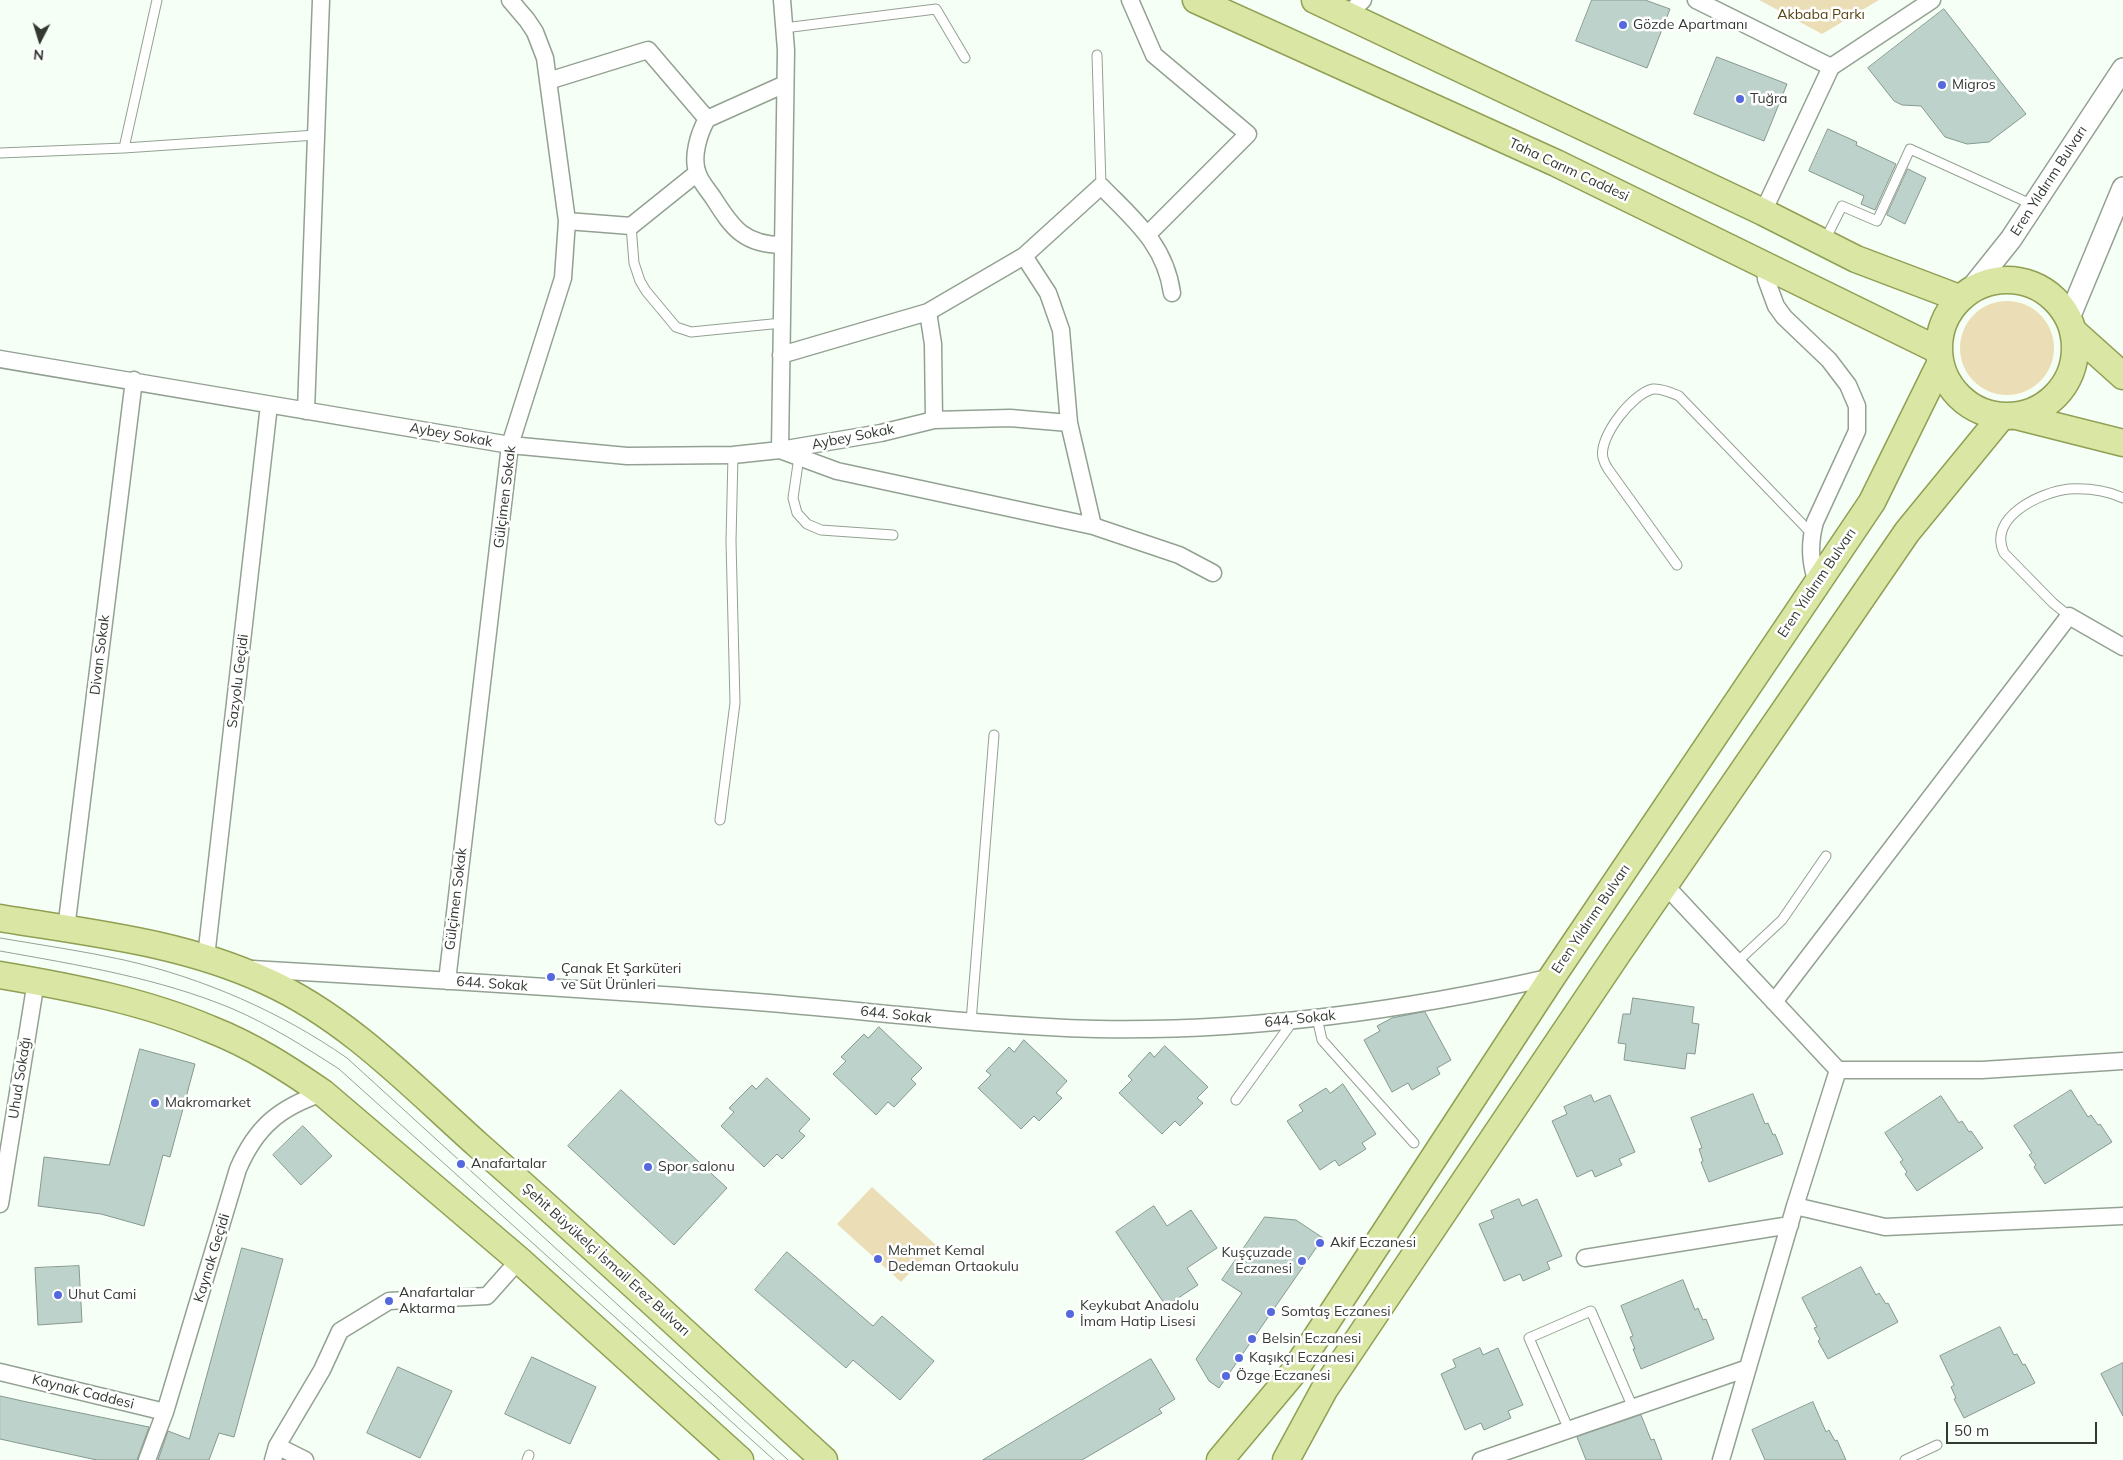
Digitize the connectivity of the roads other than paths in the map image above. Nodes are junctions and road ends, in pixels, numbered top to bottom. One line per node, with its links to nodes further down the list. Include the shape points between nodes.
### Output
1 (157, 0): 20 (lane)
2 (320, 0): 19 (street)
3 (510, 0): 16 (street, Gülçimen Sokak, via 535,32 545,58)
4 (782, 0): 11 (street)
5 (1130, 0): 29 (street, via 1154,54 1248,134)
6 (1196, 0): 33 (main road, Taha Carım Caddesi, via 1556,163)
7 (1315, 0): 10 (main road)
8 (1696, 0): 14 (street)
9 (1932, 0): 14 (street)
10 (1355, 7): 26 (main road)
11 (784, 28): 13 (lane, via 936,9); 17 (street)
12 (1097, 55): 23 (lane)
13 (965, 58)
14 (1831, 67): 26 (street)
15 (2123, 69): 25 (street, Eren Yıldırım Bulvarı)
16 (548, 81): 18 (street, via 648,50); 27 (street, Gülçimen Sokak)
17 (785, 84): 18 (street); 31 (street)
18 (707, 119): 22 (street, via 696,145)
19 (316, 135): 20 (lane); 45 (street)
20 (124, 148): 21 (lane)
21 (0, 153)
22 (697, 173): 28 (street); 31 (street, via 730,224 740,233 761,243)
23 (1101, 186): 29 (street); 32 (street)
24 (2123, 188): 38 (street)
25 (2033, 205): 30 (lane, via 1910,149 1877,221 1842,206); 35 (street, Eren Yıldırım Bulvarı, via 2011,239)
26 (1763, 212): 30 (main road)
27 (568, 221): 28 (street); 50 (street, Gülçimen Sokak, via 563,278)
28 (631, 226): 37 (lane, via 634,263 640,281 676,328 691,332)
29 (1148, 234): 34 (street, via 1166,266)
30 (1823, 242): 35 (main road, via 1856,259)
31 (783, 245): 37 (street)
32 (1024, 256): 36 (street); 48 (street, via 1048,293 1061,330)
33 (1765, 264): 40 (main road, Taha Carım Caddesi); 56 (street, via 1766,279 1776,306 1829,360 1848,384 1857,406 1857,432)
34 (1172, 293)
35 (1965, 294): 38 (main road, via 1998,280 2026,282 2052,295); 40 (main road, via 1943,322)
36 (928, 312): 39 (street); 47 (street, via 934,344)
37 (782, 323): 39 (street)
38 (2072, 325): 42 (main road); 46 (main road, via 2075,360 2064,386 2043,406)
39 (781, 355): 51 (street)
40 (1939, 357): 46 (main road, via 1952,390 1962,400 1981,411); 60 (main road, Eren Yıldırım Bulvarı, via 1872,502)
41 (0, 359): 43 (street, Aybey Sokak)
42 (2123, 376)
43 (134, 380): 44 (street, Aybey Sokak); 68 (street, Divan Sokak)
44 (269, 405): 45 (street, Aybey Sokak); 69 (street, Sazyolu Geçidi)
45 (306, 410): 50 (street, Aybey Sokak)
46 (2009, 416): 49 (main road); 66 (main road, via 1907,532)
47 (934, 420): 48 (street, Aybey Sokak, via 1010,418); 51 (street, Aybey Sokak, via 881,433)
48 (1069, 423): 55 (street)
49 (2123, 443)
50 (510, 445): 52 (street, Aybey Sokak, via 627,456); 75 (street, Gülçimen Sokak)
51 (780, 450): 52 (street, Aybey Sokak); 53 (street)
52 (733, 455): 64 (lane, via 731,550 735,703)
53 (799, 457): 55 (street, via 838,471); 57 (lane, via 793,498 797,513 807,524 821,530)
54 (2123, 498): 61 (lane, via 2102,490 2052,493 2022,507 2003,528 2001,543 2004,553)
55 (1093, 526): 59 (street, via 1179,555)
56 (1812, 534): 58 (lane, via 1679,396 1655,389 1644,392 1618,417 1603,457 1608,469); 60 (street, via 1811,559)
57 (892, 535)
58 (1677, 564)
59 (1213, 573)
60 (1817, 582): 73 (main road, Eren Yıldırım Bulvarı)
61 (2069, 616): 62 (street); 76 (street)
62 (2123, 648)
63 (994, 735): 79 (lane)
64 (720, 820)
65 (1826, 856): 70 (lane, via 1782,920)
66 (1665, 885): 70 (street); 103 (main road, via 1324,1390)
67 (0, 918): 68 (main road, Şehit Büyükelçi İsmail Erez Bulvarı)
68 (66, 929): 69 (main road, Şehit Büyükelçi İsmail Erez Bulvarı, via 146,942)
69 (206, 957): 71 (main road, Şehit Büyükelçi İsmail Erez Bulvarı)
70 (1737, 962): 76 (street)
71 (237, 968): 75 (street, 644. Sokak); 101 (main road, Şehit Büyükelçi İsmail Erez Bulvarı, via 298,997 367,1046 561,1218)
72 (0, 975): 74 (main road)
73 (1552, 977): 77 (street, 644. Sokak, via 1423,1004); 102 (main road, Eren Yıldırım Bulvarı, via 1293,1374)
74 (36, 981): 82 (main road, via 149,1008 210,1029 269,1057); 85 (street, Uhud Sokağı)
75 (447, 981): 79 (street, 644. Sokak, via 771,1003)
76 (1774, 1002): 81 (street)
77 (1317, 1018): 78 (street, 644. Sokak); 84 (lane, via 1322,1040)
78 (1293, 1021): 79 (street, 644. Sokak, via 1154,1029 1035,1027); 83 (lane)
79 (971, 1022)
80 (2123, 1061): 81 (street, via 1982,1070)
81 (1838, 1070): 86 (street)
82 (323, 1093): 90 (main road); 94 (street, Kaynak Geçidi, via 278,1114 254,1138 245,1153)
83 (1236, 1100)
84 (1414, 1143)
85 (0, 1204)
86 (1795, 1206): 87 (street, via 1885,1227); 88 (street)
87 (2123, 1216)
88 (1790, 1225): 89 (street); 91 (street)
89 (1585, 1258)
90 (519, 1260): 97 (street, via 487,1296 389,1301 340,1331); 100 (main road)
91 (1748, 1368): 93 (street); 105 (street)
92 (0, 1372): 94 (street, Kaynak Caddesi)
93 (1633, 1408): 95 (street); 95 (lane, via 1591,1311 1529,1338)
94 (165, 1412): 98 (street, Kaynak Geçidi)
95 (1569, 1430): 104 (street)
96 (1937, 1445): 106 (lane)
97 (275, 1453): 99 (street)
98 (147, 1460)
99 (304, 1460)
100 (740, 1460)
101 (824, 1460)
102 (1220, 1460)
103 (1286, 1460)
104 (1481, 1460)
105 (1721, 1460)
106 (1905, 1460)

